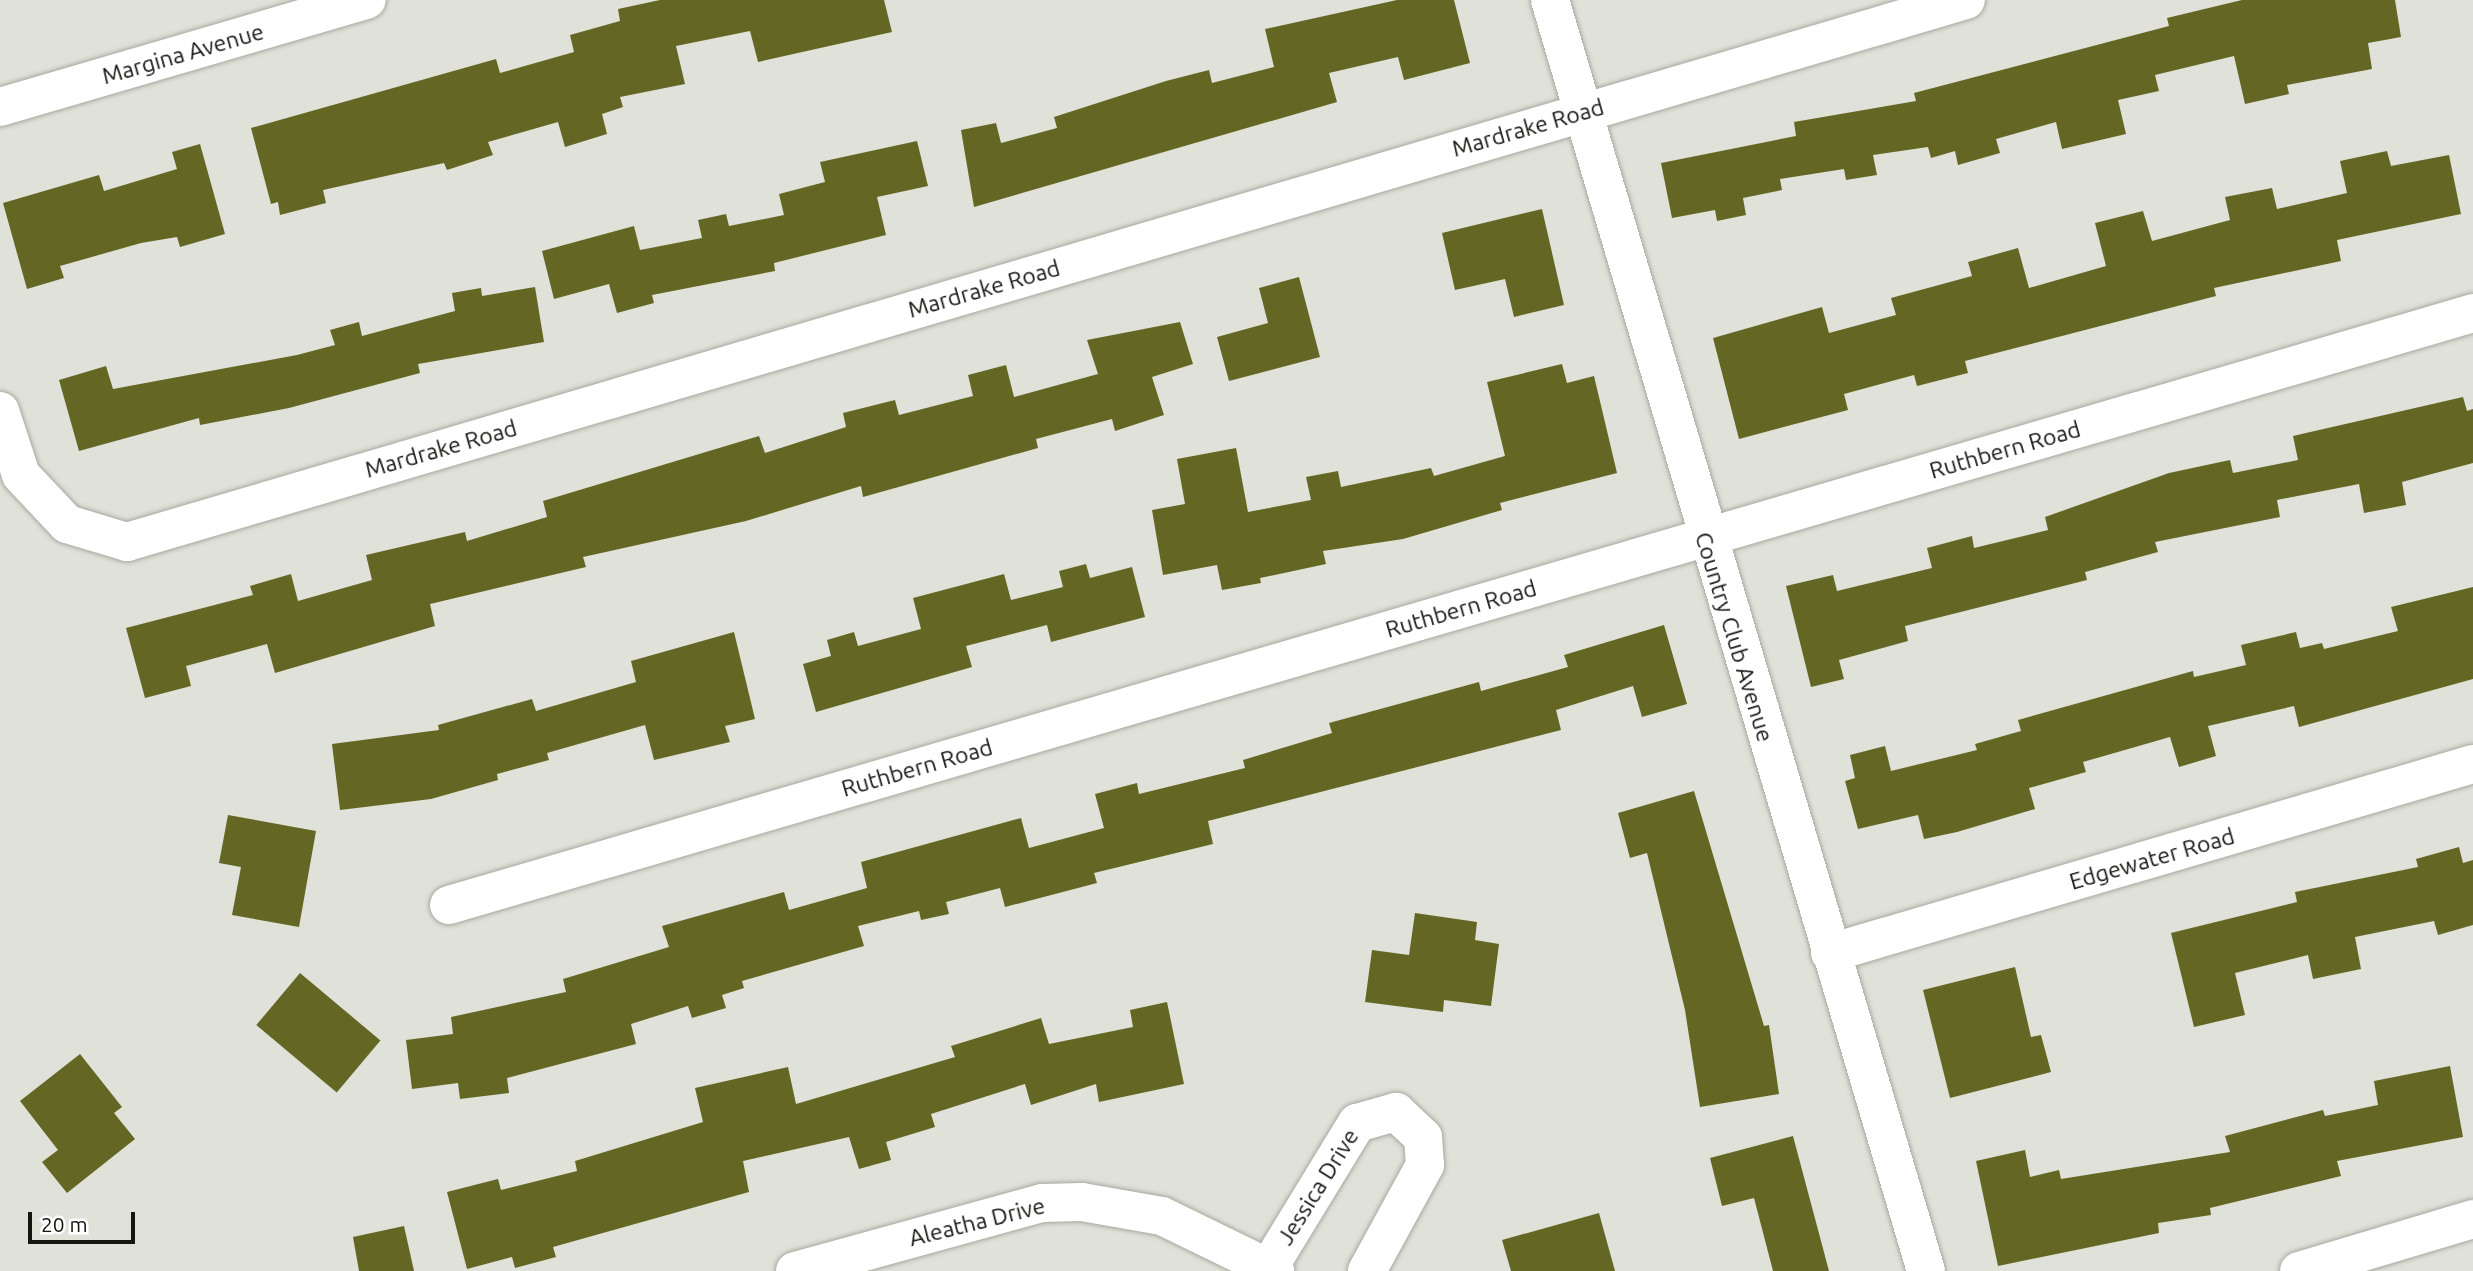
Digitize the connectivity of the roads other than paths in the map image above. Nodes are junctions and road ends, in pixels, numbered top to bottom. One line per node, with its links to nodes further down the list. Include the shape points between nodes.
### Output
1 (367, 0): 4 (street, Margina Avenue)
2 (1550, 0): 5 (street, Country Club Avenue)
3 (1966, 0): 5 (street, Mardrake Road)
4 (0, 107)
5 (1582, 112): 7 (street, Mardrake Road, via 127,542 67,524 21,475); 8 (street, Country Club Avenue)
6 (2473, 313): 8 (street, Ruthbern Road)
7 (0, 411)
8 (1704, 538): 10 (street, Ruthbern Road); 11 (street, Country Club Avenue)
9 (2473, 764): 11 (street, Edgewater Road)
10 (449, 905)
11 (1830, 953): 16 (street, Country Club Avenue)
12 (2473, 1219): 17 (street)
13 (1272, 1269): 14 (street, Aleatha Drive, via 1163,1216 1082,1202 1042,1203); 15 (street, Jessica Drive, via 1344,1139 1370,1115 1396,1112 1423,1138 1425,1165)
14 (795, 1271)
15 (1367, 1271)
16 (1926, 1271)
17 (2299, 1271)

